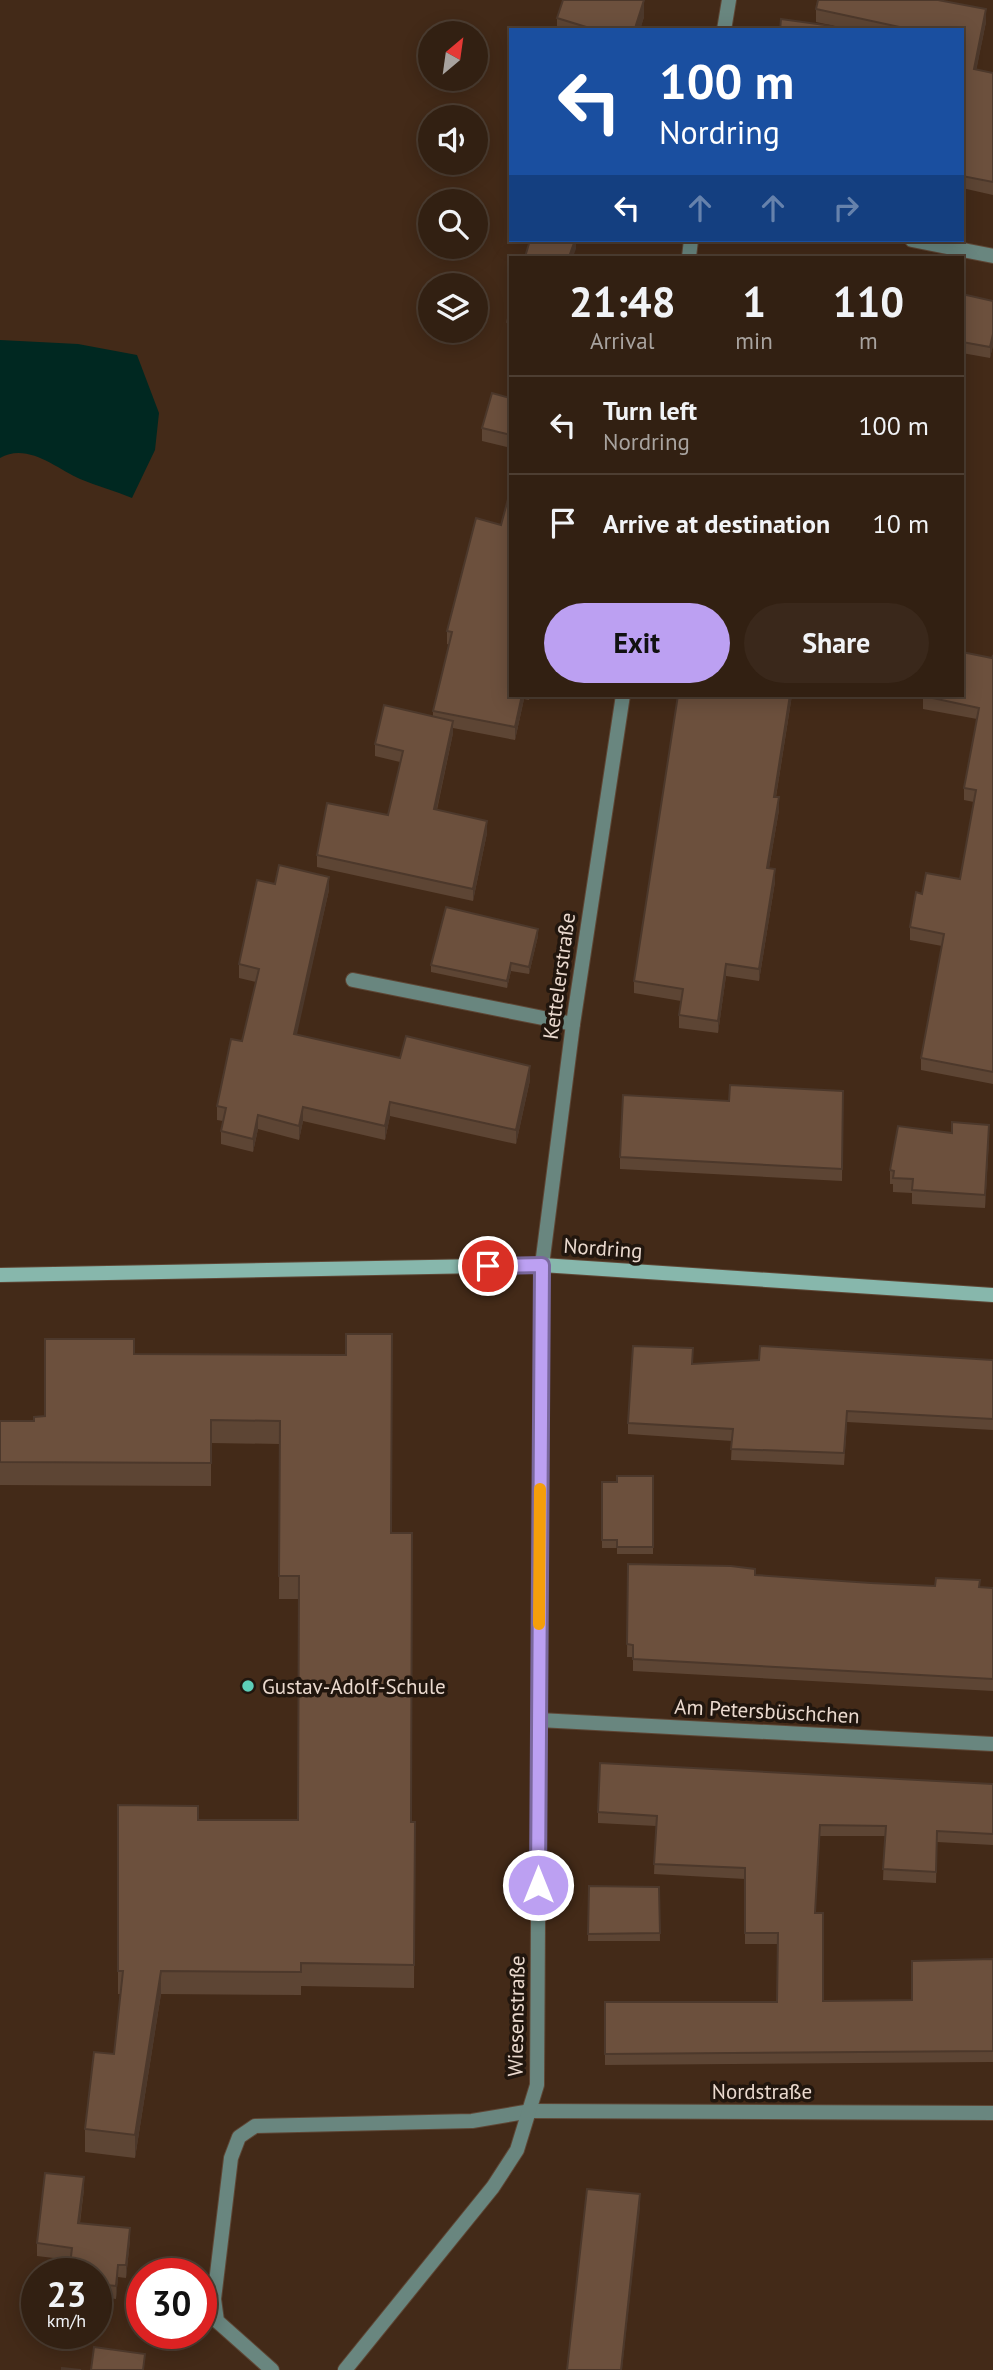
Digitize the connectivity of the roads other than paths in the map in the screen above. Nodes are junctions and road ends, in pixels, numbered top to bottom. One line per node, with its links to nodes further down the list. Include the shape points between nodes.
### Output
1 (729, 0): 2 (street)
2 (724, 28)
3 (922, 242): 4 (street)
4 (993, 256)
5 (623, 697): 7 (street, Kettelerstraße)
6 (353, 980): 7 (street)
7 (573, 1024): 8 (street, Kettelerstraße)
8 (542, 1265): 9 (street, Nordring); 10 (street, Nordring); 11 (street, Wiesenstraße)
9 (0, 1275)
10 (993, 1295)
11 (539, 1720): 12 (street, Am Petersbüschchen); 13 (street, Wiesenstraße, via 538,2050)
12 (993, 1744)
13 (531, 2111): 14 (street, Nordstraße); 15 (street, Nordstraße, via 472,2121 255,2126 239,2137 230,2158 214,2299 217,2321); 16 (street, Wiesenstraße, via 517,2150 493,2186)
14 (993, 2113)
15 (272, 2370)
16 (345, 2370)

